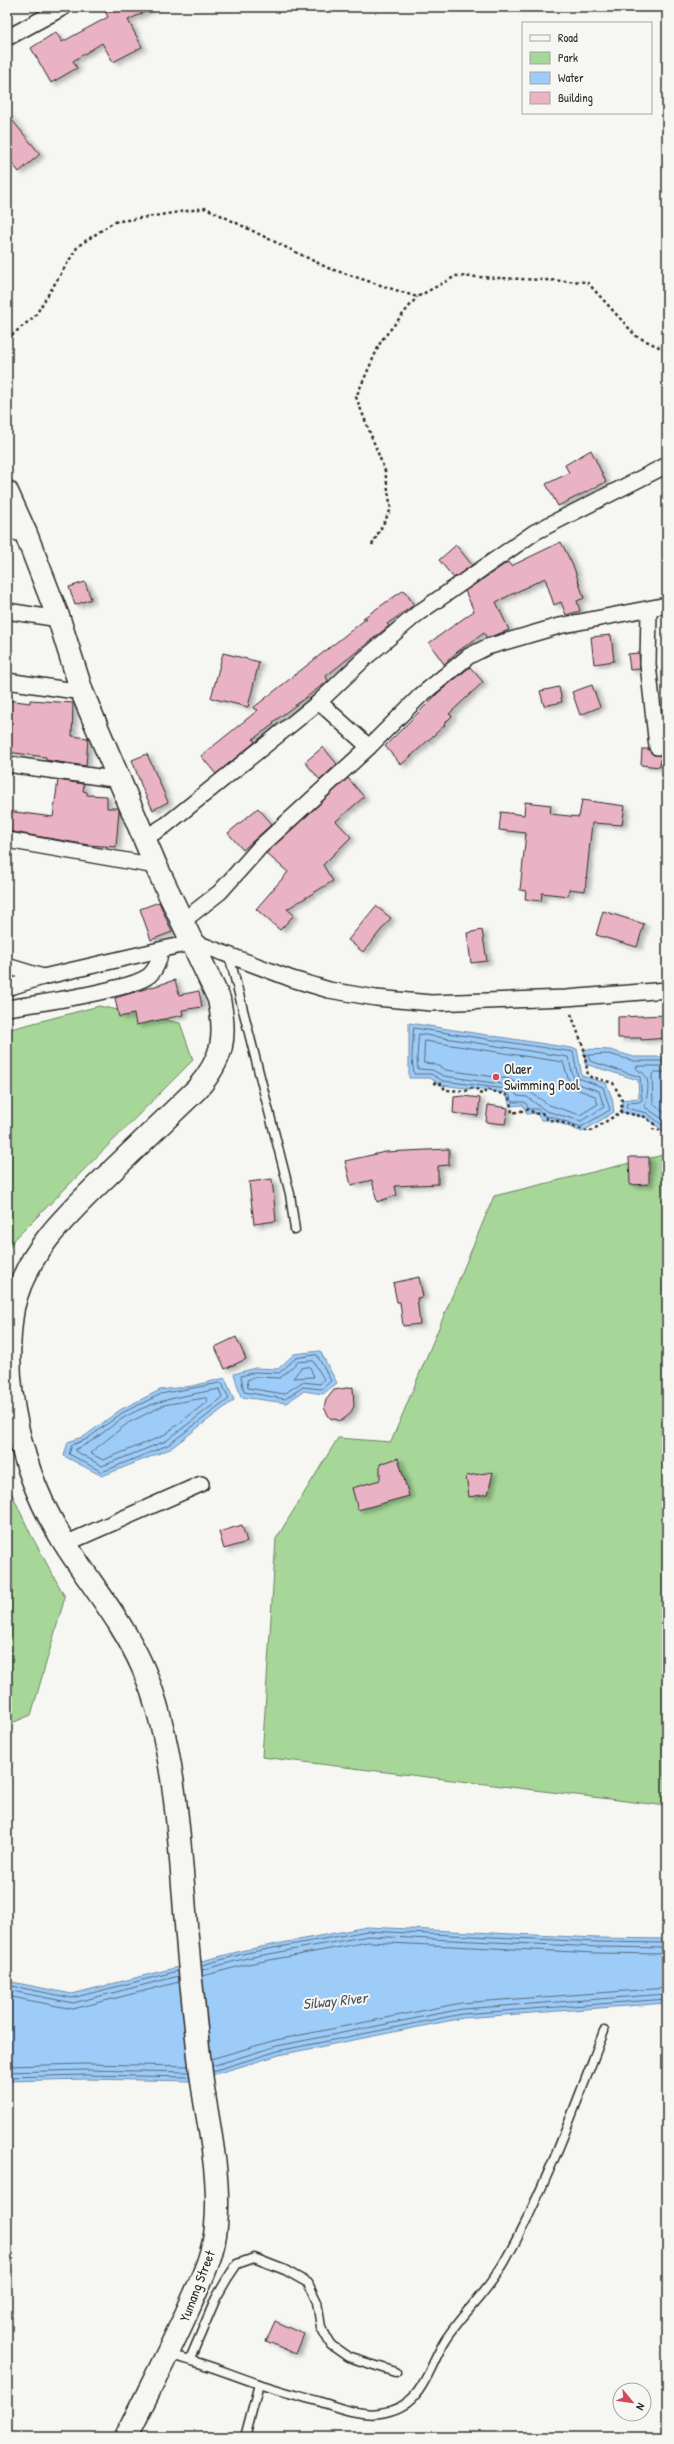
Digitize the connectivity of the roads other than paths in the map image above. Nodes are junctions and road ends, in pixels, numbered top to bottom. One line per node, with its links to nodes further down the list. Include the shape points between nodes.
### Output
1 (64, 7): 2 (street)
2 (7, 38)
3 (664, 469): 12 (street, via 535,532 417,614 364,659)
4 (7, 492): 5 (main road, Yumang Street)
5 (16, 532): 9 (main road, Yumang Street)
6 (667, 605): 7 (street)
7 (649, 610): 13 (street, via 560,626 487,647 469,656 420,696); 14 (street, via 648,664)
8 (7, 611): 9 (street)
9 (59, 619): 11 (main road, Yumang Street)
10 (7, 681): 11 (street)
11 (82, 692): 16 (main road, Yumang Street)
12 (320, 702): 13 (street); 17 (street, via 173,820)
13 (369, 747): 20 (street, via 260,847 220,892)
14 (657, 747)
15 (7, 764): 16 (street)
16 (120, 780): 17 (main road, Yumang Street)
17 (145, 838): 19 (main road, Yumang Street)
18 (7, 840): 19 (street)
19 (156, 866): 20 (main road, Yumang Street)
20 (183, 921): 21 (main road, Yumang Street)
21 (194, 942): 22 (street); 23 (street); 31 (main road, Yumang Street, via 219,999 223,1018 223,1042 218,1059 210,1074 197,1089 68,1214 30,1263 12,1311 9,1373 14,1415 34,1486)
22 (160, 951): 25 (street); 28 (street, via 160,960 154,969 137,982 82,997)
23 (229, 955): 27 (street, via 329,990 431,1003); 29 (lane, via 290,1194)
24 (7, 966): 25 (street)
25 (43, 977): 26 (street)
26 (7, 988)
27 (666, 991)
28 (7, 1008)
29 (295, 1230)
30 (201, 1484): 31 (street)
31 (65, 1544): 33 (main road, Yumang Street, via 129,1637 146,1674 159,1718 173,1791 187,1948 213,2146 216,2225 210,2259)
32 (604, 2031): 35 (lane, via 550,2171 506,2260 491,2284 446,2339 424,2384 413,2398 398,2409 378,2414 354,2412)
33 (179, 2357): 34 (lane, via 237,2264 254,2258 285,2270 308,2283 317,2302 320,2327 331,2346 348,2357); 35 (lane); 36 (main road, Yumang Street)
34 (396, 2372)
35 (259, 2384): 37 (lane)
36 (126, 2437)
37 (244, 2437)

